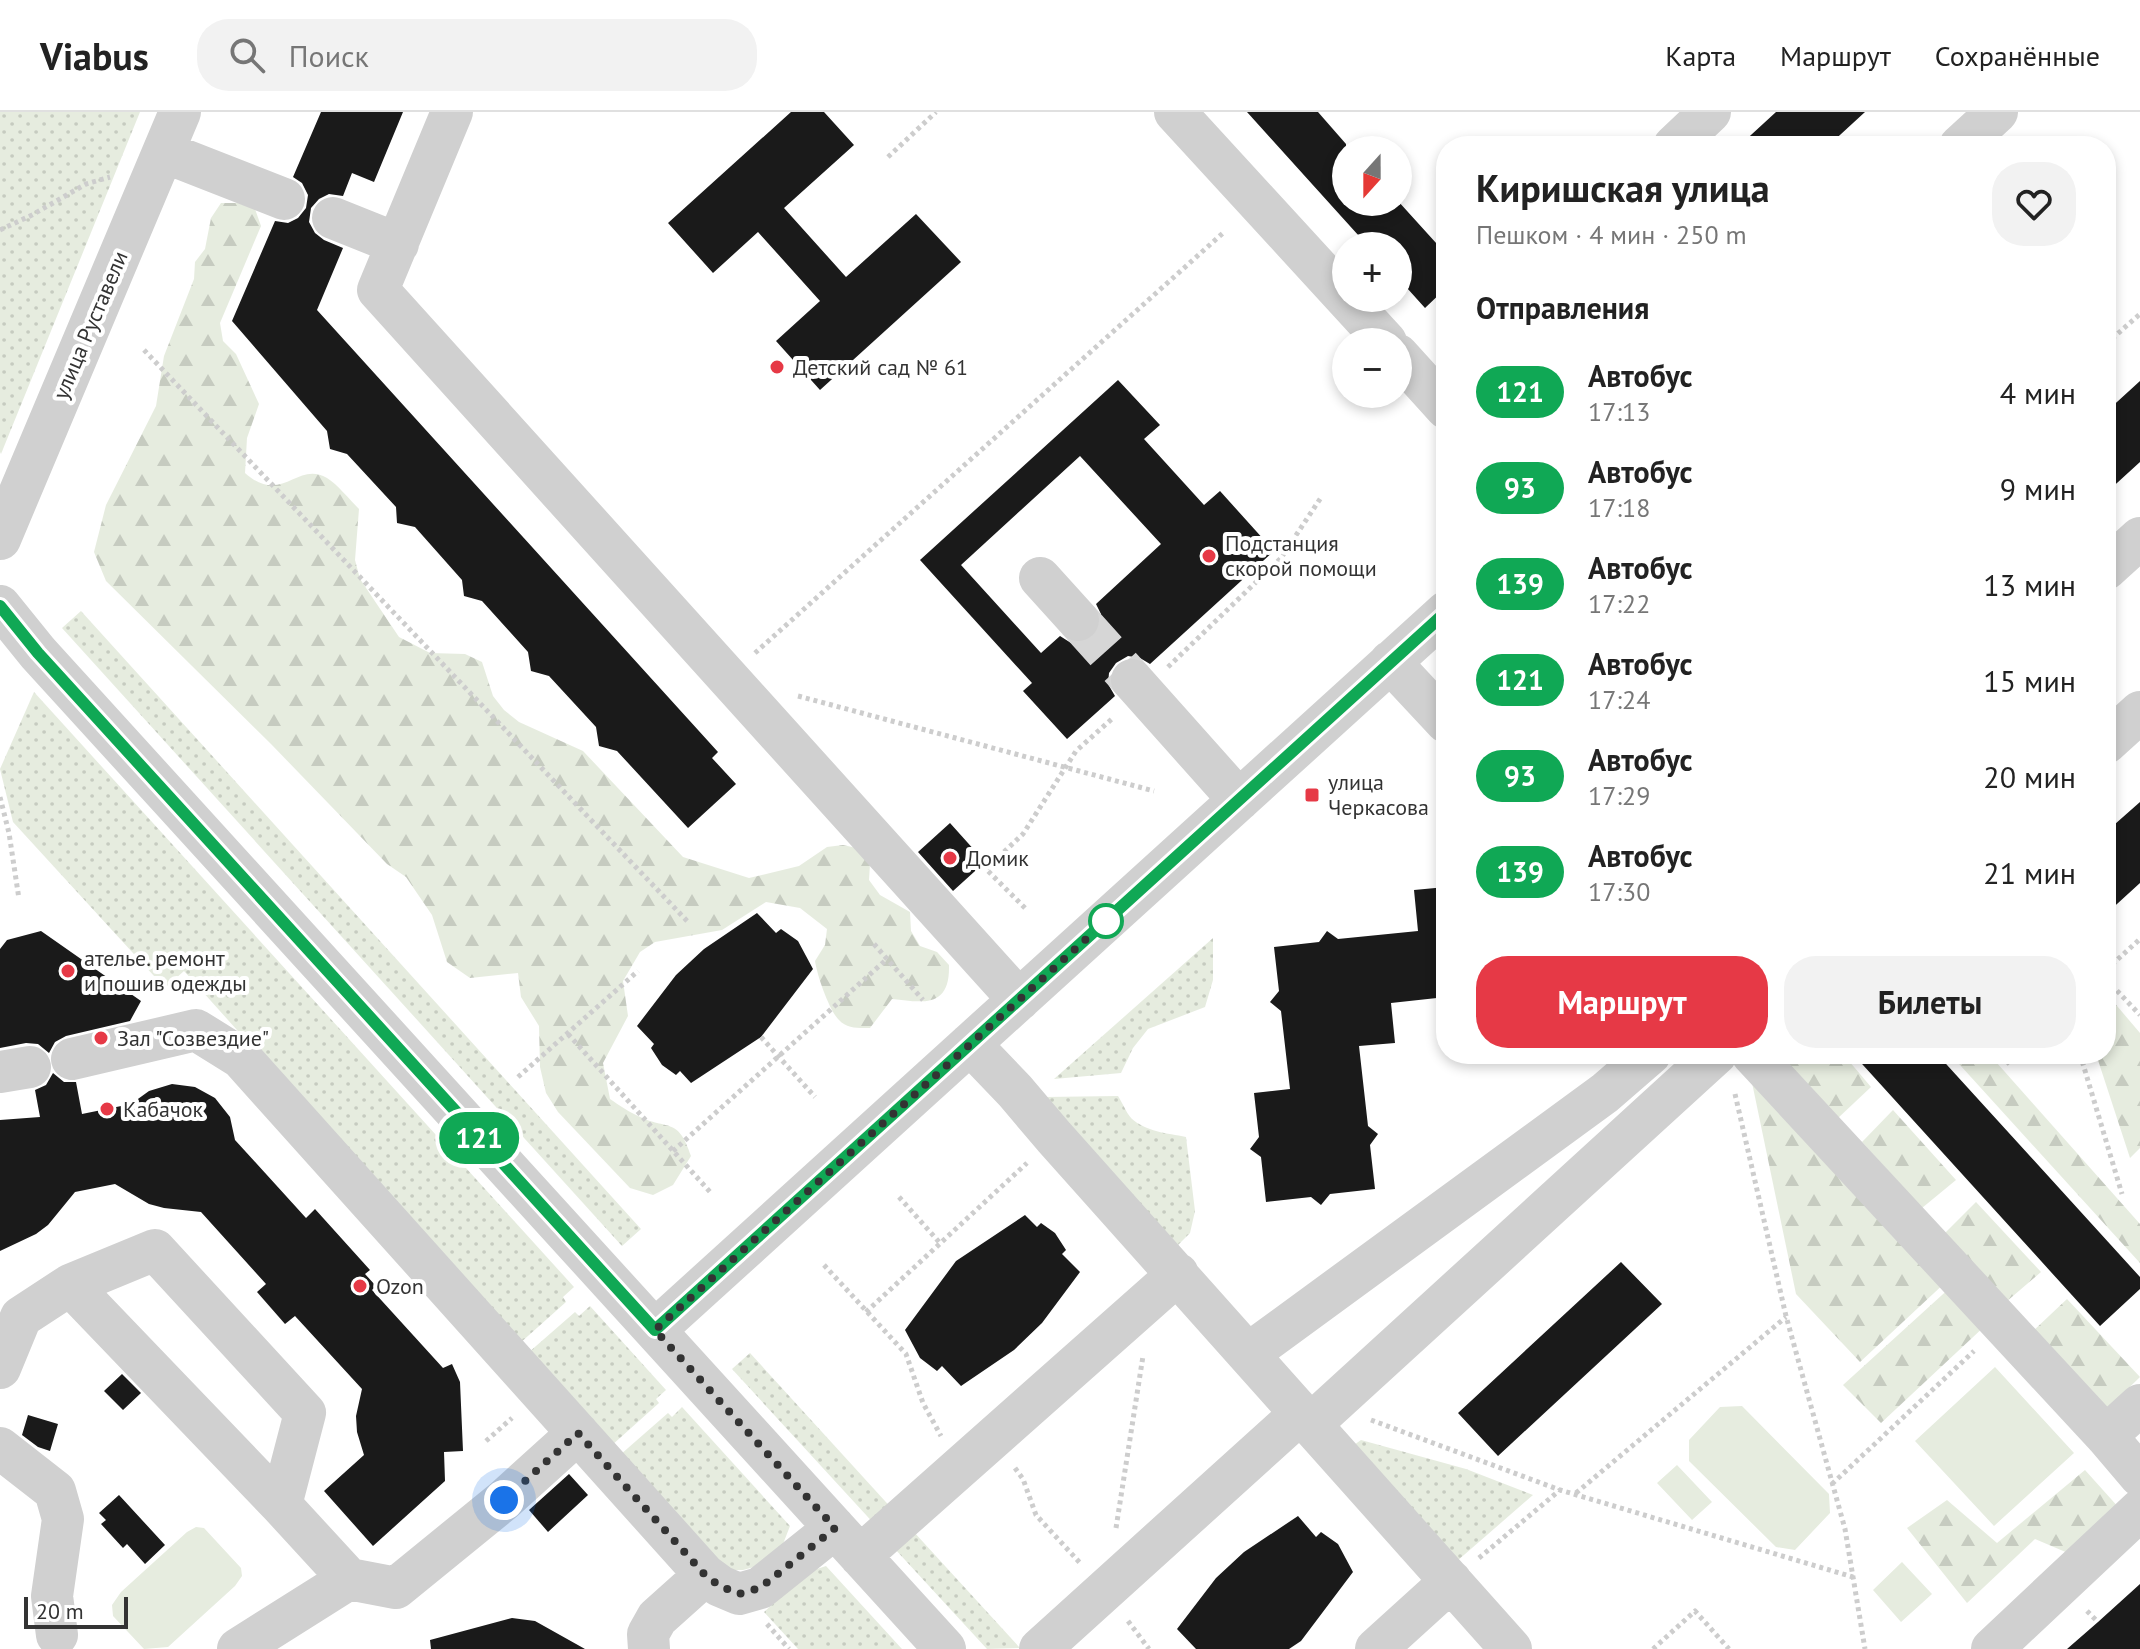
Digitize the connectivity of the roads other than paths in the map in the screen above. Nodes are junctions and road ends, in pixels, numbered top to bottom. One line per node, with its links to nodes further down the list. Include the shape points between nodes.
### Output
1 (180, 112): 8 (street, улица Руставели)
2 (452, 112): 11 (street)
3 (1175, 112): 12 (street)
4 (1710, 112): 6 (street)
5 (1997, 112): 7 (street)
6 (1685, 136)
7 (1971, 136)
8 (164, 152): 9 (street); 16 (street, улица Руставели)
9 (284, 199)
10 (333, 218): 11 (street)
11 (398, 244): 28 (street, via 378,290)
12 (1373, 328)
13 (1412, 370): 14 (street)
14 (1436, 397)
15 (2140, 538): 17 (street)
16 (0, 539)
17 (2116, 560)
18 (1040, 578): 20 (street)
19 (0, 606): 35 (street)
20 (1078, 620)
21 (1436, 621): 22 (street)
22 (1390, 662): 24 (street); 27 (street)
23 (1132, 680): 27 (street)
24 (1436, 711)
25 (2140, 712): 26 (street)
26 (2116, 734)
27 (1239, 800): 28 (street)
28 (1019, 1000): 29 (street)
29 (970, 1044): 34 (street, via 1054,1137); 35 (street)
30 (72, 1059): 40 (street, via 196,1030 241,1058)
31 (1638, 1064): 36 (street)
32 (1733, 1064): 39 (street); 41 (street, via 2003,1324)
33 (70, 1285): 37 (street, via 21,1317); 44 (street); 44 (street, via 155,1250 305,1413)
34 (1165, 1285): 36 (street); 46 (street, via 993,1438)
35 (655, 1330): 46 (street)
36 (1248, 1354): 39 (street)
37 (0, 1368)
38 (2140, 1405): 41 (street)
39 (1315, 1414): 49 (street); 54 (street)
40 (578, 1433): 47 (street); 48 (street, via 396,1588)
41 (2106, 1436): 43 (street)
42 (0, 1448): 50 (street, via 55,1491 63,1519 52,1596)
43 (2140, 1476)
44 (281, 1505): 48 (street)
45 (2140, 1510): 57 (street)
46 (847, 1542): 47 (street, via 739,1594); 53 (street)
47 (705, 1575): 52 (street, via 657,1618 648,1634)
48 (349, 1579): 51 (street)
49 (1451, 1581): 55 (street); 56 (street)
50 (57, 1635)
51 (238, 1649)
52 (649, 1649)
53 (945, 1649)
54 (1040, 1649)
55 (1376, 1649)
56 (1511, 1649)
57 (1992, 1649)

